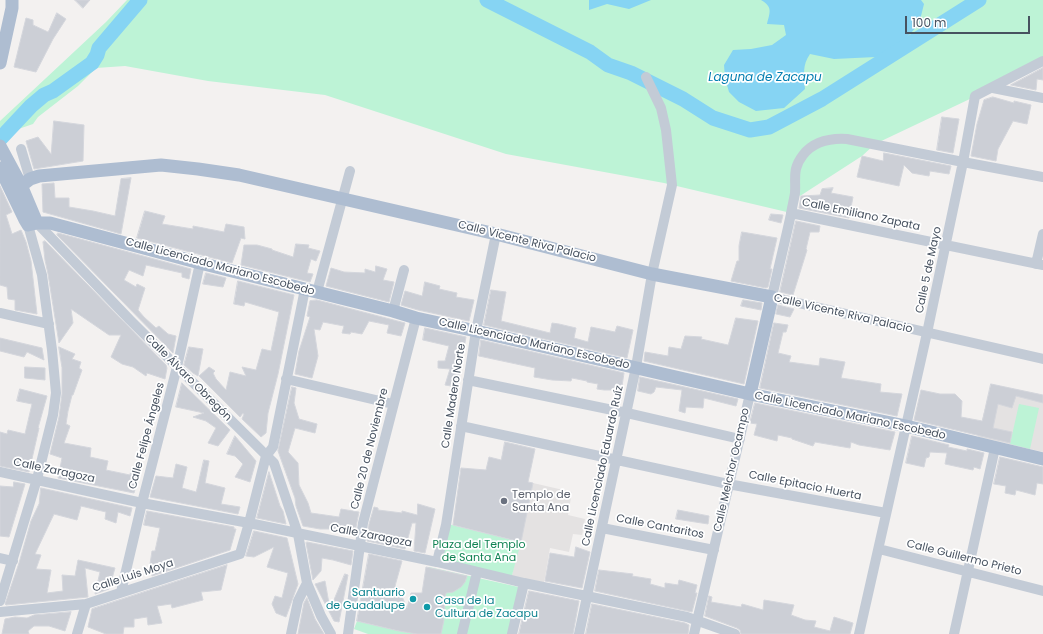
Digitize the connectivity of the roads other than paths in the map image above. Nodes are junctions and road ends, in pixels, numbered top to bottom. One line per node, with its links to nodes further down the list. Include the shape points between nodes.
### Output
1 (15, 2): 3 (main road)
2 (1043, 61): 5 (street)
3 (0, 63)
4 (648, 81): 23 (street, Calle Licenciado Eduardo Ruíz, via 661,108 672,184)
5 (993, 88): 6 (street); 9 (street, Calle 5 de Mayo, via 975,96)
6 (1043, 98)
7 (0, 146): 11 (main road, Calle Álvaro Obregón)
8 (21, 149): 13 (street)
9 (963, 162): 12 (street, Calle Melchor Ocampo); 15 (street, Calle Melchor Ocampo, via 860,141 828,140 810,148 802,156 794,176 795,192); 19 (street, Calle 5 de Mayo)
10 (350, 171): 14 (street)
11 (7, 173): 13 (main road, Calle Álvaro Obregón)
12 (1043, 177)
13 (21, 186): 14 (main road, Calle Vicente Riva Palacio, via 39,176 161,165 239,175); 16 (main road, Calle Álvaro Obregón)
14 (342, 198): 17 (main road, Calle Vicente Riva Palacio); 24 (street)
15 (791, 213): 19 (street, Calle Emiliano Zapata); 25 (street, Calle Melchor Ocampo)
16 (33, 224): 20 (main road, Calle Licenciado Mariano Escobedo, via 50,223); 29 (street); 33 (street, Calle Álvaro Obregón)
17 (496, 234): 23 (main road, Calle Vicente Riva Palacio); 30 (street, Calle Madero Norte)
18 (1043, 234): 21 (street)
19 (946, 246): 21 (street, Calle Emiliano Zapata); 31 (street, Calle 5 de Mayo)
20 (200, 263): 24 (main road, Calle Licenciado Mariano Escobedo); 33 (street, Calle Felipe Ángeles)
21 (1039, 265)
22 (404, 270): 26 (street)
23 (652, 274): 25 (main road, Calle Vicente Riva Palacio); 34 (street, Calle Licenciado Eduardo Ruíz)
24 (311, 291): 26 (main road, Calle Licenciado Mariano Escobedo); 35 (street)
25 (772, 297): 31 (street, Calle Vicente Riva Palacio); 37 (main road, Calle Melchor Ocampo)
26 (393, 311): 28 (main road, Calle Licenciado Mariano Escobedo)
27 (0, 313): 29 (street)
28 (416, 318): 30 (main road, Calle Licenciado Mariano Escobedo); 38 (street, Calle 20 de Noviembre)
29 (49, 324): 48 (street, via 56,393)
30 (476, 331): 34 (main road, Calle Licenciado Mariano Escobedo); 36 (street, Calle Madero Norte)
31 (928, 333): 32 (street, Calle Vicente Riva Palacio); 41 (street, Calle 5 de Mayo)
32 (1043, 359)
33 (177, 367): 44 (street, Calle Álvaro Obregón); 50 (street, Calle Felipe Ángeles)
34 (636, 367): 37 (main road, Calle Licenciado Mariano Escobedo); 39 (street, Calle Licenciado Eduardo Ruíz)
35 (286, 379): 38 (street); 44 (street, via 273,447)
36 (468, 380): 39 (street); 40 (street, Calle Madero Norte)
37 (750, 394): 41 (main road, Calle Licenciado Mariano Escobedo); 42 (street, Calle Melchor Ocampo)
38 (393, 404): 55 (street, Calle 20 de Noviembre)
39 (627, 413): 42 (street); 46 (street, Calle Licenciado Eduardo Ruíz)
40 (461, 426): 46 (street, Calle Epitacio Huerta); 60 (street, Calle Madero Norte, via 446,524)
41 (906, 426): 43 (main road, Calle Licenciado Mariano Escobedo); 51 (street, Calle 5 de Mayo)
42 (740, 439): 49 (street, Calle Melchor Ocampo)
43 (995, 448): 45 (main road, Calle Licenciado Mariano Escobedo); 62 (street)
44 (266, 456): 52 (street); 54 (street, Calle Álvaro Obregón, via 274,463)
45 (1043, 459)
46 (617, 460): 49 (street, Calle Epitacio Huerta); 53 (street, Calle Licenciado Eduardo Ruíz)
47 (0, 472): 48 (street, Calle Zaragoza)
48 (37, 479): 50 (street, Calle Zaragoza); 59 (street)
49 (728, 484): 51 (street, Calle Epitacio Huerta); 57 (street, Calle Melchor Ocampo)
50 (142, 503): 52 (street, Calle Zaragoza); 66 (street, Calle Felipe Ángeles)
51 (886, 513): 56 (street, Calle 5 de Mayo)
52 (249, 523): 54 (street, Calle Zaragoza); 66 (street, Calle Luis Moya, via 240,554)
53 (602, 528): 57 (street, Calle Cantaritos); 67 (street, Calle Licenciado Eduardo Ruíz)
54 (298, 534): 55 (street, Calle Zaragoza); 63 (street, Calle Álvaro Obregón)
55 (359, 546): 60 (street, Calle Zaragoza); 75 (street, Calle 20 de Noviembre)
56 (879, 549): 62 (street, Calle Guillermo Prieto); 81 (street, Calle 5 de Mayo)
57 (714, 550): 71 (street, Calle Melchor Ocampo)
58 (0, 558): 59 (street)
59 (13, 561): 68 (street)
60 (437, 562): 61 (street, Calle Zaragoza)
61 (477, 572): 64 (street, Calle Zaragoza); 76 (street)
62 (969, 572): 65 (street, Calle Guillermo Prieto); 82 (street)
63 (308, 583): 73 (street, via 298,601); 74 (street, Calle Álvaro Obregón)
64 (524, 583): 67 (street, Calle Zaragoza); 77 (street)
65 (1043, 591)
66 (121, 592): 69 (street, Calle Luis Moya)
67 (588, 596): 71 (street, Calle Zaragoza); 78 (street, Calle Licenciado Eduardo Ruíz)
68 (0, 601)
69 (86, 604): 70 (street, Calle Luis Moya); 72 (street)
70 (0, 612)
71 (697, 620): 79 (street, Calle Melchor Ocampo); 80 (street, Calle Zaragoza)
72 (77, 634)
73 (291, 634)
74 (331, 634)
75 (348, 634)
76 (462, 634)
77 (512, 634)
78 (579, 634)
79 (694, 634)
80 (735, 634)
81 (859, 634)
82 (954, 634)

